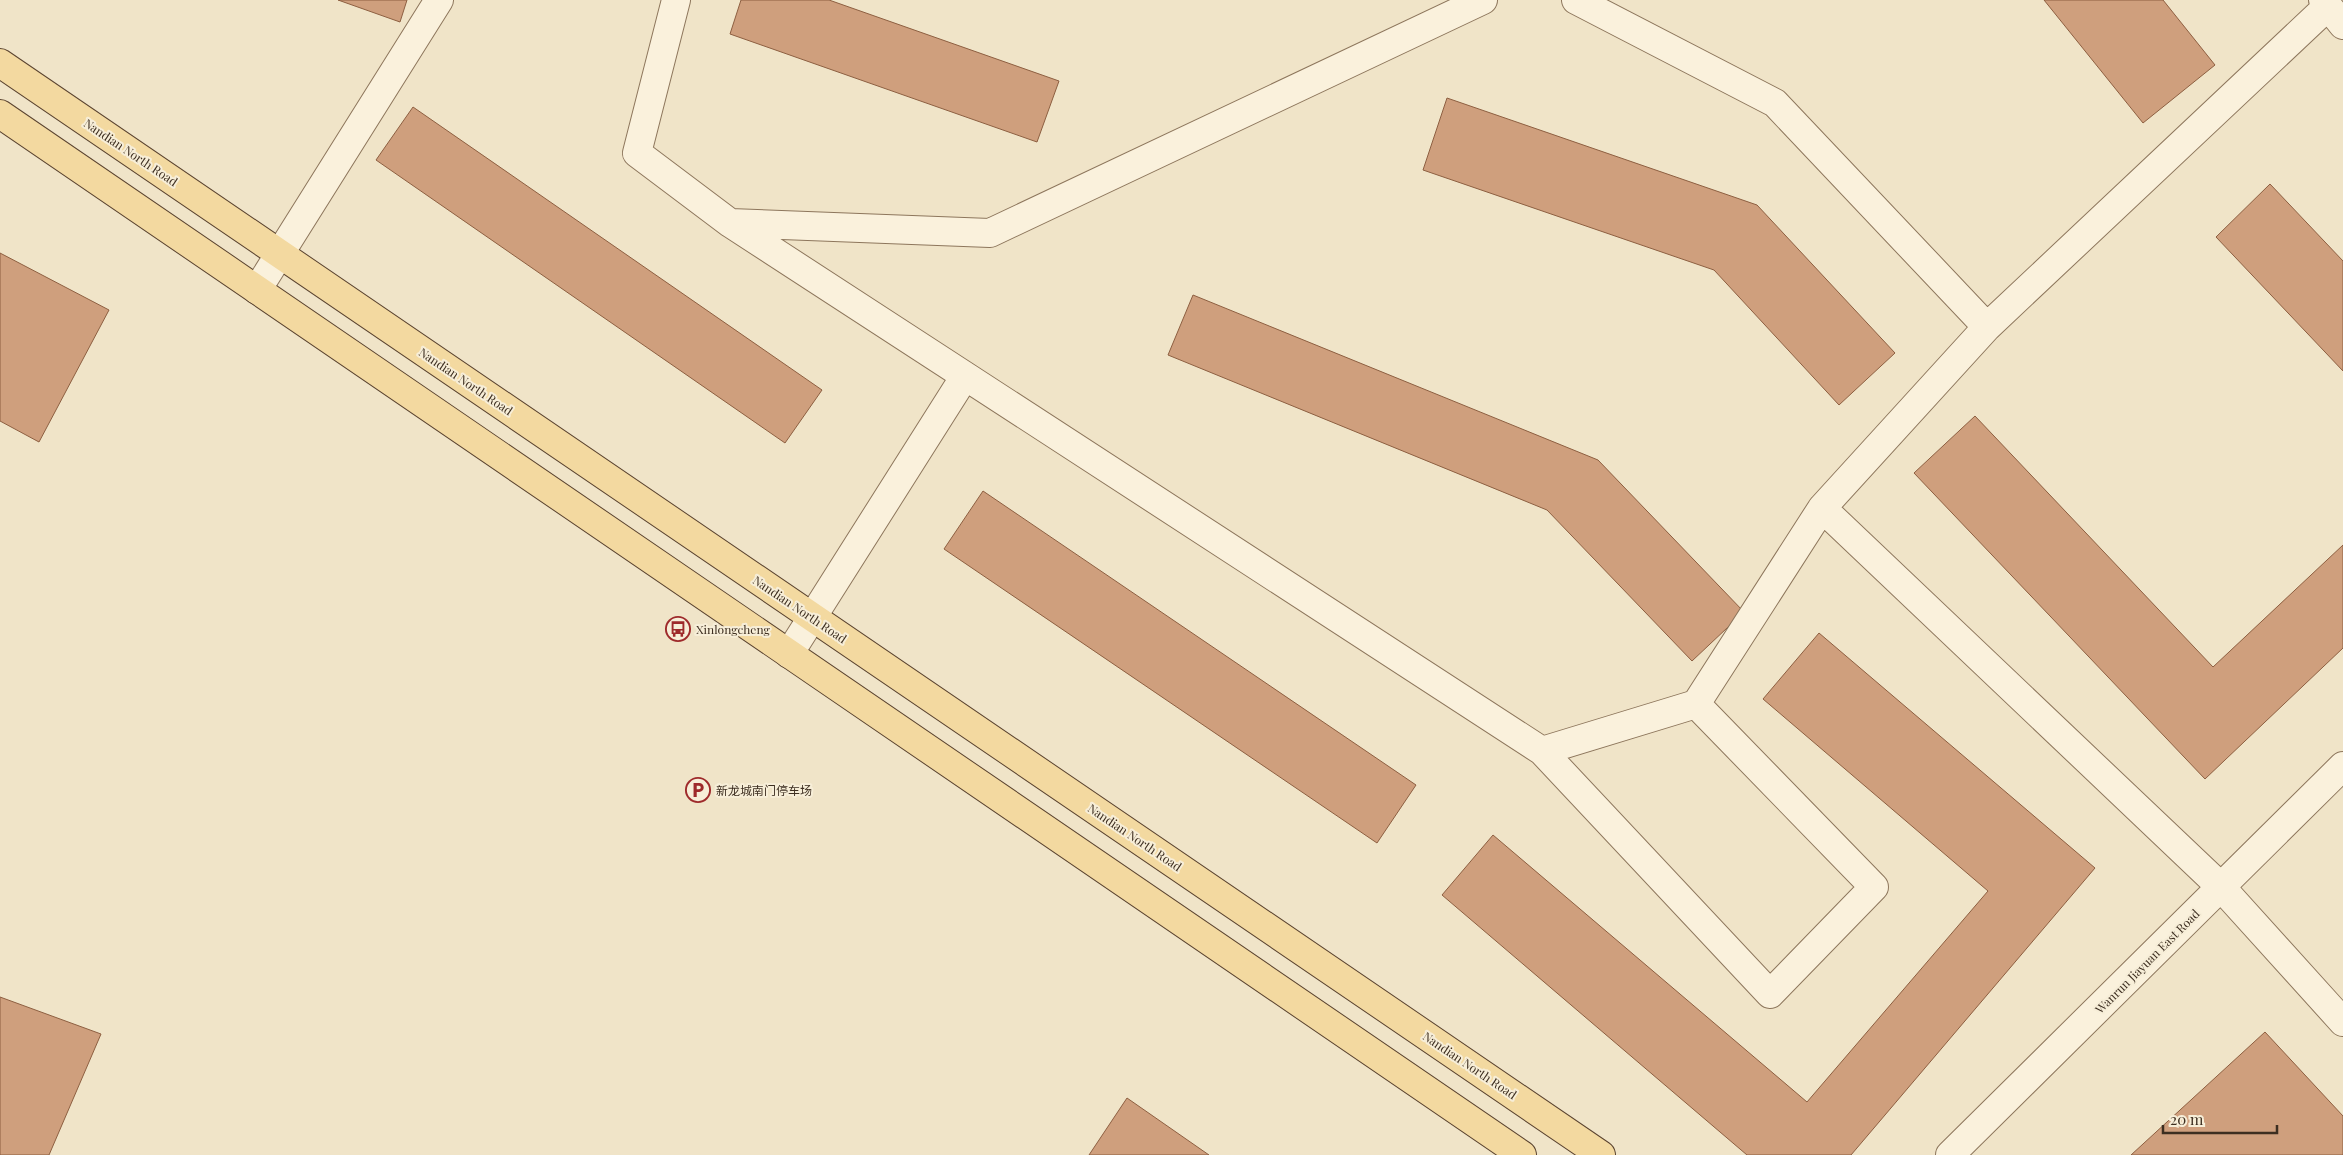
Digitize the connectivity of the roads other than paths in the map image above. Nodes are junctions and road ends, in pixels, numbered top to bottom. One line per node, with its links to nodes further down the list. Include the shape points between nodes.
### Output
1 (439, 0): 9 (street)
2 (676, 0): 8 (street, via 637,153)
3 (1483, 0): 8 (street, via 990,233)
4 (1576, 0): 11 (street, via 1775,103)
5 (2331, 10): 11 (street)
6 (0, 63): 9 (main road, Nandian North Road)
7 (0, 114): 10 (main road)
8 (730, 223): 12 (street)
9 (279, 254): 10 (street); 14 (main road, Nandian North Road)
10 (257, 290): 15 (main road)
11 (1987, 327): 13 (street)
12 (965, 376): 14 (street); 17 (street)
13 (1822, 508): 16 (street); 19 (street)
14 (812, 617): 15 (street); 22 (main road, Nandian North Road)
15 (789, 654): 21 (main road)
16 (1696, 704): 17 (street); 17 (street, via 1874,887 1770,994)
17 (1542, 751)
18 (2343, 766): 19 (street, Wanrun Jiayuan East Road)
19 (2221, 887): 20 (street); 23 (street, Wanrun Jiayuan East Road)
20 (2343, 1022)
21 (1522, 1155)
22 (1601, 1155)
23 (1950, 1155)

